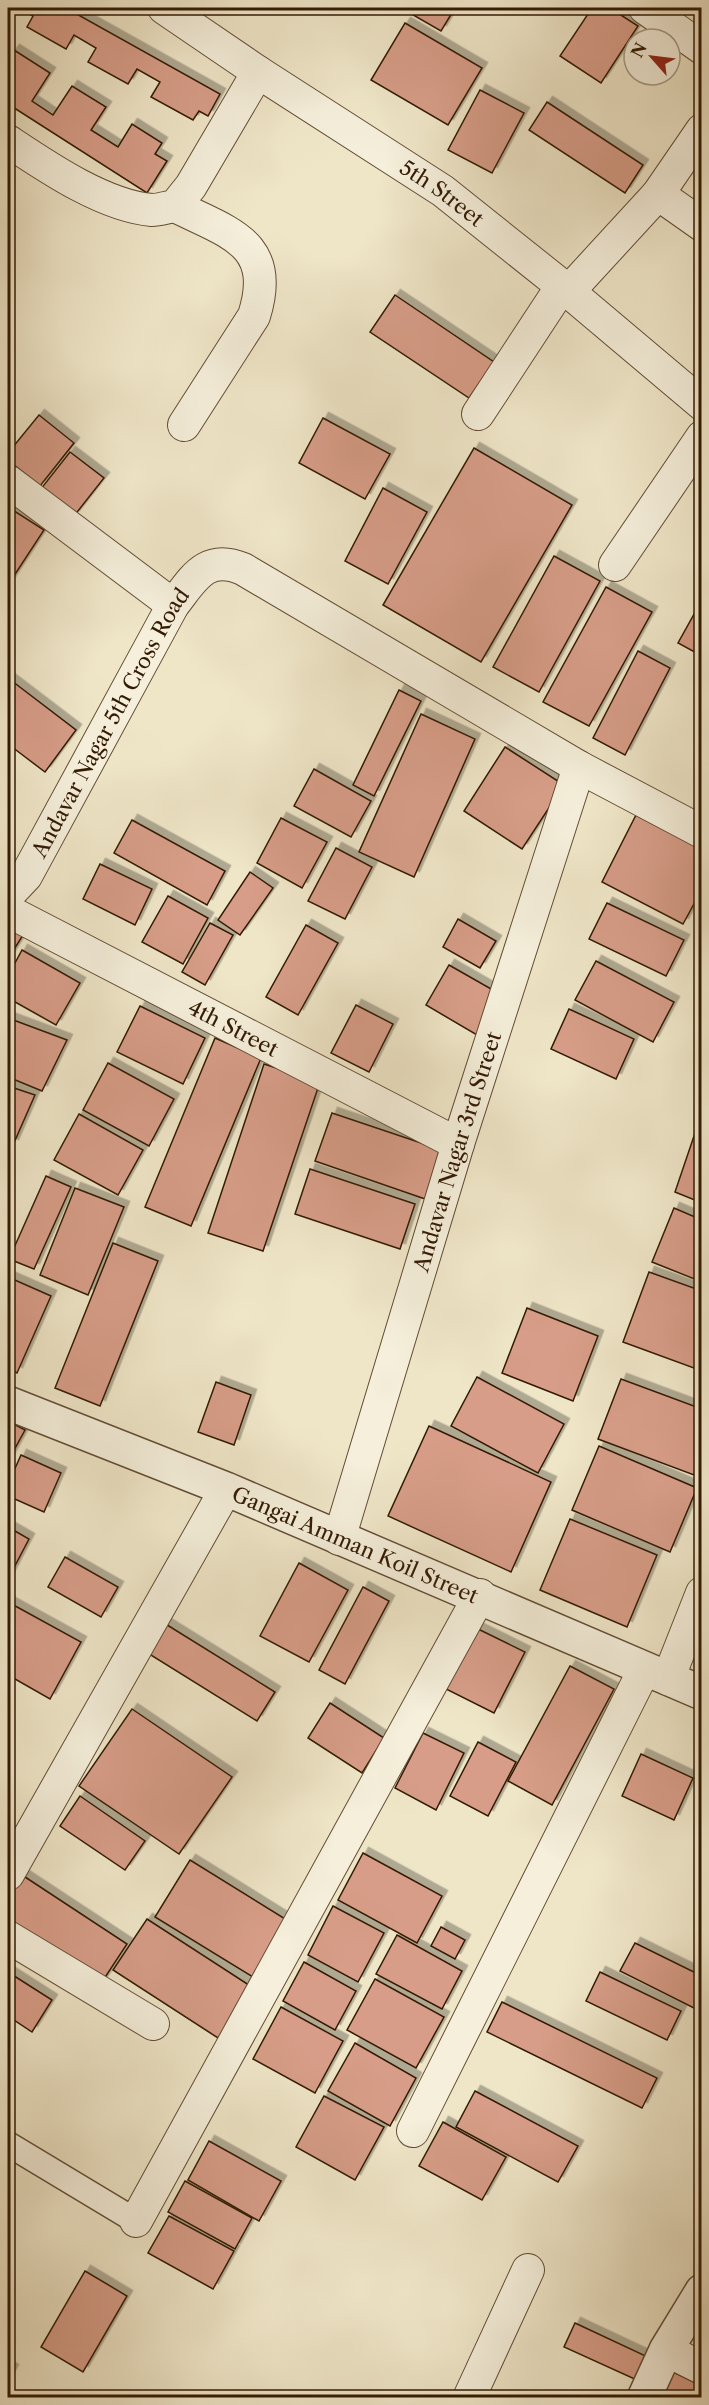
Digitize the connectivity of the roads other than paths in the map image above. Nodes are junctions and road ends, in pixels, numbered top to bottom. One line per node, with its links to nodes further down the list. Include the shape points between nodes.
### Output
1 (164, 8): 4 (street, 5th Street)
2 (645, 8): 3 (street)
3 (702, 48)
4 (258, 72): 8 (street, via 191,186); 10 (street, 5th Street, via 443,191)
5 (702, 130): 7 (street)
6 (8, 141): 8 (street, via 55,172 116,201 153,210)
7 (657, 194): 9 (street); 10 (street)
8 (175, 206): 13 (street, via 250,248 259,272 254,316)
9 (702, 225)
10 (565, 289): 11 (street, 5th Street); 12 (street)
11 (702, 404)
12 (478, 414)
13 (184, 425)
14 (702, 437): 16 (street)
15 (8, 481): 17 (street)
16 (615, 565)
17 (173, 605): 18 (street, Andavar Nagar 5th Cross Road, via 204,568 223,563 243,569); 20 (street, Andavar Nagar 5th Cross Road, via 26,876)
18 (579, 767): 19 (street); 22 (street, Andavar Nagar 3rd Street)
19 (702, 832)
20 (8, 895)
21 (8, 911): 22 (street, 4th Street)
22 (459, 1144): 25 (street, Andavar Nagar 3rd Street)
23 (8, 1403): 24 (street, Gangai Amman Koil Street)
24 (226, 1489): 25 (street, Gangai Amman Koil Street); 30 (street)
25 (339, 1539): 27 (street, Gangai Amman Koil Street)
26 (702, 1593): 28 (street)
27 (480, 1595): 28 (street, Gangai Amman Koil Street); 35 (street)
28 (656, 1674): 29 (street, Gangai Amman Koil Street); 33 (street)
29 (702, 1693)
30 (8, 1874)
31 (8, 1937): 32 (street)
32 (153, 2024)
33 (413, 2131)
34 (8, 2144): 35 (street)
35 (136, 2221)
36 (528, 2270): 40 (street)
37 (702, 2291): 38 (street)
38 (666, 2350): 39 (street); 41 (street)
39 (702, 2368)
40 (469, 2397)
41 (644, 2397)

